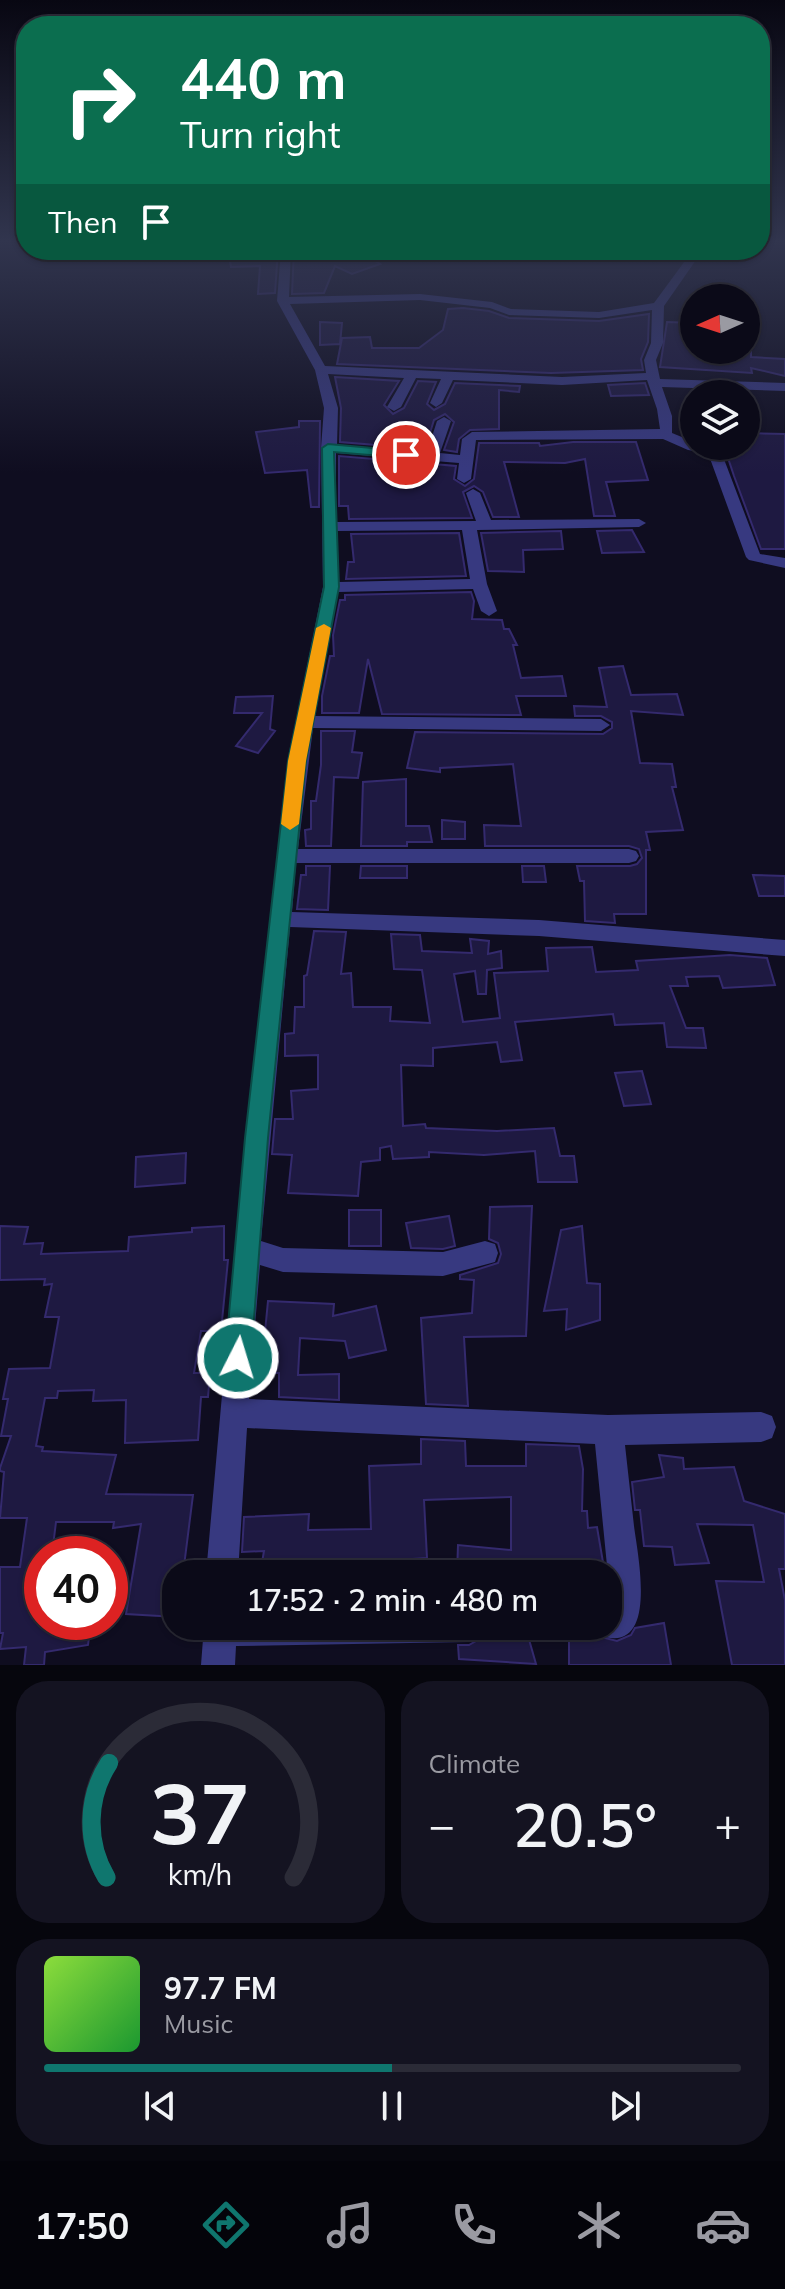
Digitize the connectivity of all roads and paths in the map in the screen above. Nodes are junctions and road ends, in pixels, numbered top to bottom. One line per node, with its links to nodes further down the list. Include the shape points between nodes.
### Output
1 (290, 318): 3 (street)
2 (658, 318): 6 (street, via 650,360)
3 (321, 370): 4 (street); 12 (street, via 331,408)
4 (412, 374): 5 (street); 9 (street)
5 (449, 376): 6 (street); 8 (street)
6 (653, 380): 7 (street); 11 (street)
7 (785, 387)
8 (436, 403)
9 (394, 407)
10 (444, 421): 13 (street)
11 (665, 435): 14 (street, via 472,436); 20 (street, via 714,449 754,557)
12 (328, 448): 13 (street); 19 (street)
13 (432, 457): 14 (street)
14 (468, 460): 15 (street)
15 (464, 479)
16 (473, 493): 18 (street)
17 (639, 523): 18 (street)
18 (477, 525): 19 (street); 21 (street)
19 (329, 527): 22 (street)
20 (785, 563)
21 (479, 584): 22 (street); 23 (street)
22 (331, 587): 24 (street)
23 (489, 611)
24 (305, 722): 25 (street); 26 (street)
25 (601, 725)
26 (287, 856): 27 (street); 28 (street)
27 (629, 856)
28 (281, 919): 29 (street, via 539,928); 30 (street)
29 (785, 948)
30 (247, 1249): 31 (street, via 283,1260 443,1264); 32 (street)
31 (485, 1253)
32 (234, 1413): 34 (street); 35 (street)
33 (761, 1427): 34 (street)
34 (608, 1430): 36 (street, via 626,1596)
35 (223, 1560)
36 (622, 1615)
37 (219, 1640): 38 (street)
38 (218, 1665)

